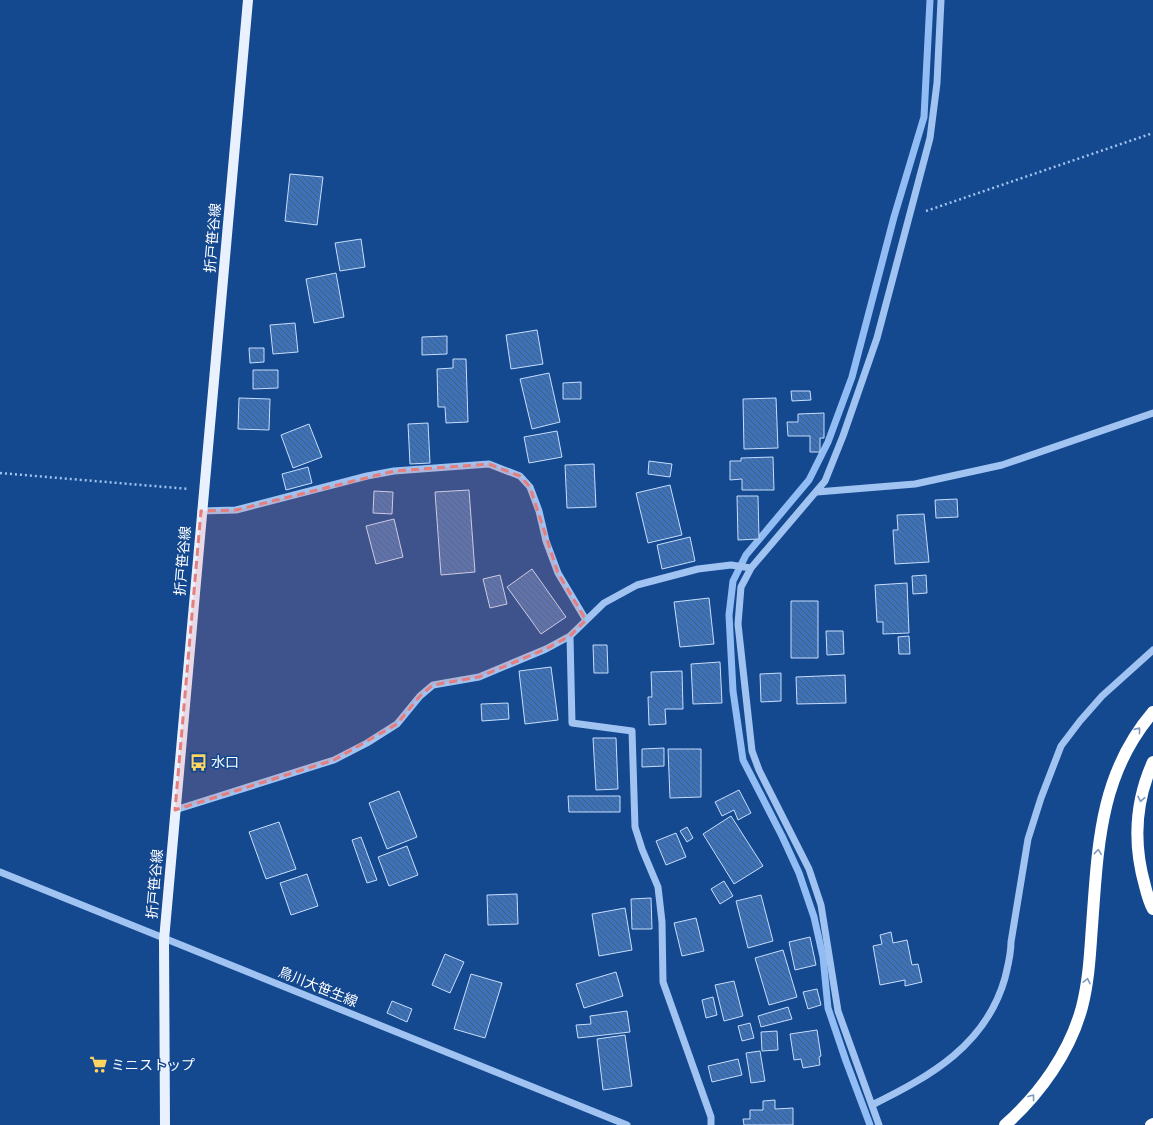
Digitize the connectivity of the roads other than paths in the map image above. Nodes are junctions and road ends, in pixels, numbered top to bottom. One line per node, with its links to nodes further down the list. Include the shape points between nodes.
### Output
1 (248, 0): 5 (main road, 折戸笹谷線)
2 (941, 0): 4 (street, via 937,83 930,138 877,338 843,436 825,481)
3 (1153, 413): 4 (street, via 1002,465 915,484)
4 (817, 492): 6 (street)
5 (201, 511): 7 (street, via 236,510 394,471 489,464 520,476 530,487 558,573); 12 (main road, 折戸笹谷線)
6 (748, 568): 7 (street, via 731,565 698,569 637,585 604,603); 16 (street, via 741,587 738,624 752,751 809,869 820,905 838,1011)
7 (586, 620): 8 (street)
8 (570, 636): 12 (street, via 479,677 434,685 420,696 397,724 334,760); 19 (street, via 572,723 632,731 635,827 658,887 662,922 663,982 711,1117)
9 (1153, 650): 16 (street, via 1102,696 1061,746 1028,839 1011,954 994,1008 958,1053 909,1087)
10 (1153, 712): 21 (highway, one-way to 10, via 1025,1108 1049,1075 1068,1043 1082,1008 1089,971 1101,827 1108,796 1121,760 1134,736)
11 (1153, 762): 14 (highway, one-way to 14, via 1144,782 1138,812 1137,842 1141,874)
12 (175, 810): 15 (main road, 折戸笹谷線)
13 (0, 872): 15 (street, 鳥川大笹生線)
14 (1153, 909)
15 (164, 940): 17 (main road, 折戸笹谷線); 18 (street, 鳥川大笹生線)
16 (872, 1105): 20 (street)
17 (165, 1125)
18 (627, 1125)
19 (711, 1125)
20 (880, 1125)
21 (1005, 1125)

